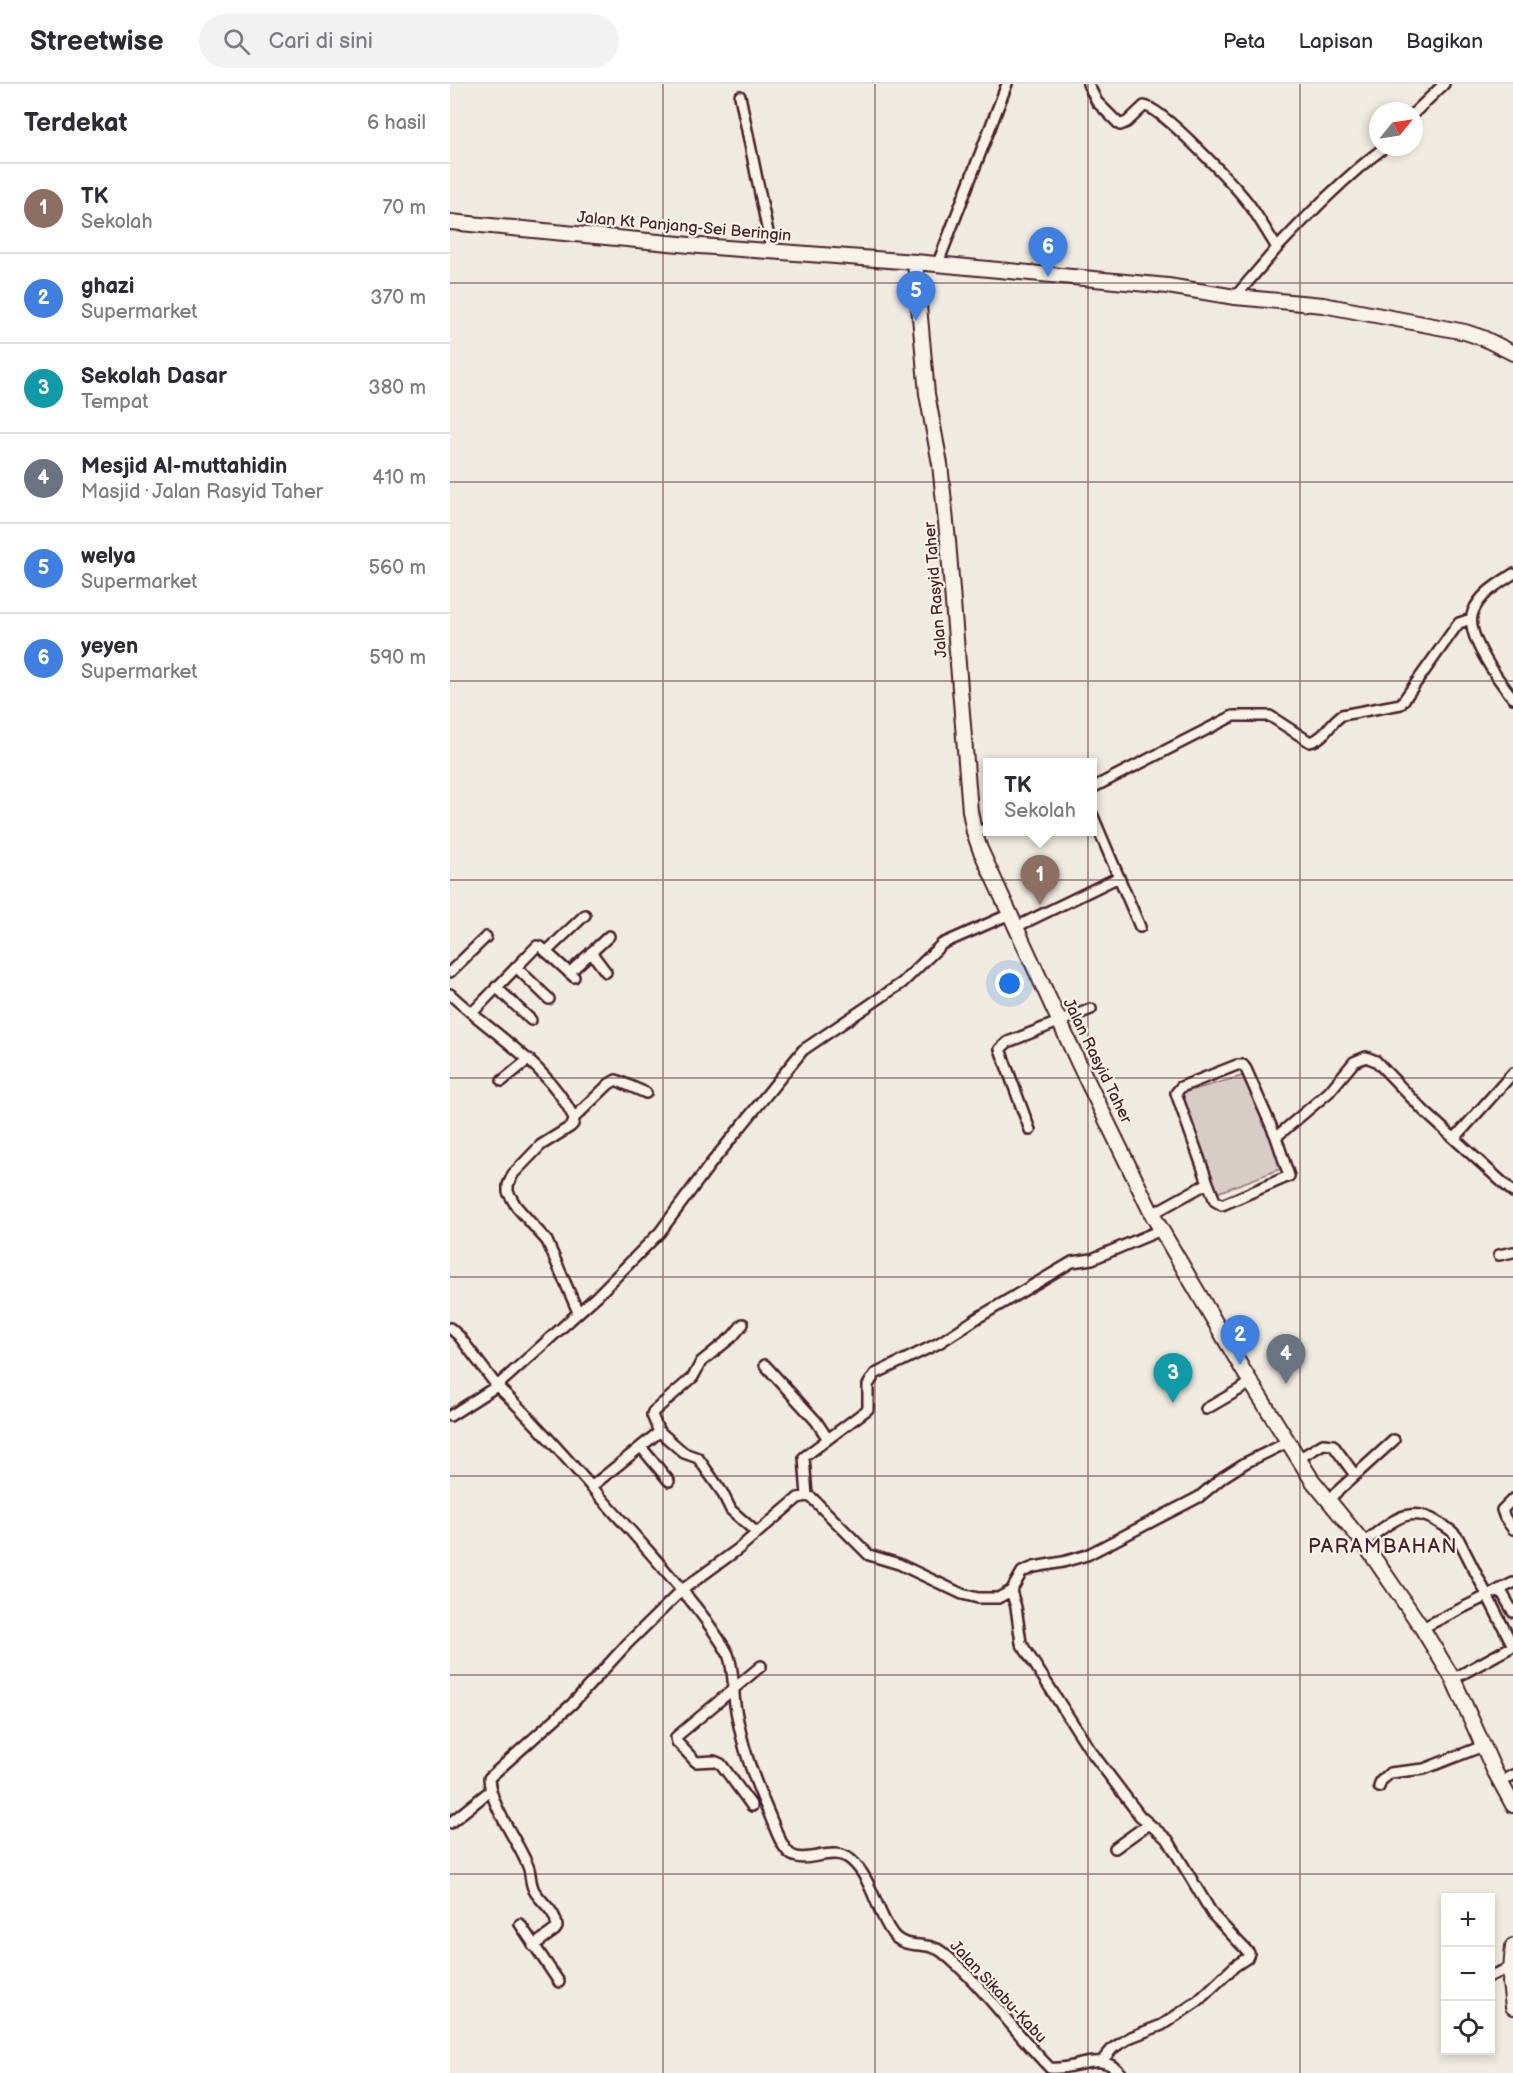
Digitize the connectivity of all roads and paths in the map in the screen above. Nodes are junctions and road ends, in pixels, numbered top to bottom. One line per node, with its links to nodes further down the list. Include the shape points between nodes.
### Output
1 (1007, 84): 11 (street)
2 (1089, 84): 8 (street, via 1098,102 1120,124 1145,105 1167,120 1247,202)
3 (1444, 84): 5 (street)
4 (740, 96): 9 (street)
5 (1423, 104)
6 (1374, 156): 8 (street, via 1324,199)
7 (450, 222): 9 (street, Jalan Kt Panjang-Sei Beringin)
8 (1277, 248): 12 (street)
9 (772, 252): 10 (street, Jalan Kt Panjang-Sei Beringin)
10 (915, 262): 11 (street); 20 (street, Jalan Rasyid Taher, via 927,394 940,464)
11 (938, 263): 12 (street, via 1168,286)
12 (1235, 297): 13 (street, via 1323,305 1465,332)
13 (1513, 353)
14 (1513, 574): 15 (street, via 1480,600)
15 (1471, 619): 16 (street, via 1483,652); 17 (street, via 1459,623 1401,704 1342,715 1320,739 1311,742 1270,717 1229,717)
16 (1513, 698)
17 (1097, 786)
18 (1097, 826): 21 (street)
19 (983, 829): 20 (street)
20 (975, 834): 23 (street, Jalan Rasyid Taher)
21 (1119, 877): 23 (street); 24 (street)
22 (585, 915): 27 (street)
23 (1013, 920): 38 (street, Jalan Rasyid Taher); 53 (street, via 946,942 902,983 803,1050 660,1232)
24 (1140, 927)
25 (609, 936): 28 (street)
26 (486, 937): 30 (street)
27 (546, 952): 28 (street, via 572,975); 29 (street, via 537,946)
28 (591, 952): 31 (street)
29 (516, 967): 32 (street); 34 (street)
30 (450, 972)
31 (606, 972)
32 (496, 987): 36 (street); 37 (street)
33 (450, 994): 36 (street)
34 (549, 999)
35 (1090, 1009): 38 (street)
36 (472, 1013): 39 (street)
37 (531, 1020)
38 (1060, 1023): 44 (street, via 1008,1042 1000,1049); 49 (street, Jalan Rasyid Taher)
39 (529, 1059): 41 (street); 43 (street)
40 (1513, 1073): 46 (street)
41 (502, 1081)
42 (646, 1093): 43 (street, via 616,1080)
43 (574, 1118): 53 (street, via 573,1125 535,1151 513,1174 508,1192 547,1240)
44 (1030, 1130)
45 (1276, 1137): 46 (street, via 1329,1092 1354,1062 1366,1056 1376,1061); 47 (street, via 1290,1173 1288,1177 1222,1205 1215,1201); 47 (street, via 1243,1065 1179,1088 1175,1096)
46 (1455, 1138): 48 (street)
47 (1208, 1183): 49 (street)
48 (1513, 1192)
49 (1152, 1214): 50 (street, Jalan Rasyid Taher)
50 (1161, 1230): 57 (street, Jalan Rasyid Taher); 62 (street, via 1092,1259 1072,1262 939,1343 875,1374 868,1385 868,1409)
51 (1513, 1252): 52 (street)
52 (1499, 1255)
53 (578, 1312): 58 (street)
54 (744, 1324): 61 (street, via 653,1412)
55 (450, 1328): 58 (street, Jalan Sikabu-Kabu)
56 (765, 1365): 62 (street)
57 (1251, 1383): 59 (street); 64 (street, Jalan Rasyid Taher)
58 (497, 1386): 60 (street); 69 (street, Jalan Sikabu-Kabu, via 530,1416)
59 (1206, 1409)
60 (450, 1416)
61 (659, 1431): 65 (street); 74 (street, via 684,1453 698,1458 731,1510)
62 (828, 1439): 70 (street, via 804,1457)
63 (1394, 1440): 67 (street)
64 (1288, 1442): 66 (street, Jalan Rasyid Taher); 79 (street, via 1245,1463 1199,1497 1087,1555 1022,1572)
65 (641, 1447): 68 (street); 69 (street)
66 (1298, 1459): 67 (street, via 1323,1444 1333,1445); 72 (street, Jalan Rasyid Taher)
67 (1355, 1475): 72 (street)
68 (669, 1481)
69 (591, 1487): 78 (street, Jalan Sikabu-Kabu)
70 (807, 1496): 74 (street, via 798,1498); 79 (street, via 875,1558 893,1561 978,1598 998,1598)
71 (1513, 1499): 73 (street, via 1502,1510)
72 (1328, 1500): 75 (street, Jalan Rasyid Taher)
73 (1513, 1529)
74 (757, 1533): 78 (street)
75 (1364, 1543): 80 (street, via 1404,1516 1420,1513 1431,1517 1456,1534); 82 (street, Jalan Rasyid Taher)
76 (1513, 1583): 77 (street)
77 (1500, 1589): 80 (street); 81 (street)
78 (682, 1590): 85 (street, Jalan Sikabu-Kabu, via 727,1652); 90 (street, via 572,1704 491,1775)
79 (1011, 1591): 94 (street, via 1021,1643 1090,1750)
80 (1486, 1596): 82 (street); 84 (street, via 1513,1646)
81 (1513, 1612)
82 (1422, 1628): 84 (street, Jalan Rasyid Taher)
83 (761, 1666): 85 (street)
84 (1453, 1679): 86 (street, Jalan Rasyid Taher)
85 (733, 1691): 92 (street, via 676,1739 696,1762 721,1764); 103 (street, Jalan Sikabu-Kabu, via 750,1769 790,1853 797,1857 840,1854 849,1858 866,1880 892,1934 911,1945 940,1950 1050,2068)
86 (1483, 1746): 88 (street, Jalan Rasyid Taher); 89 (street, via 1424,1769 1390,1773)
87 (1513, 1775): 88 (street)
88 (1500, 1783): 91 (street, Jalan Rasyid Taher)
89 (1379, 1787)
90 (491, 1790): 93 (street); 97 (street, via 526,1862 533,1889 556,1920 555,1930)
91 (1513, 1805)
92 (752, 1806)
93 (450, 1823)
94 (1147, 1825): 95 (street); 103 (street, via 1172,1845 1213,1915 1248,1950 1249,1956 1185,2010 1121,2043)
95 (1115, 1848)
96 (520, 1924): 97 (street)
97 (533, 1946): 101 (street)
98 (1513, 1946): 99 (street)
99 (1510, 1968): 100 (street); 102 (street)
100 (1495, 1974)
101 (559, 1982)
102 (1513, 2007)
103 (1101, 2062): 104 (street)
104 (1121, 2073)

